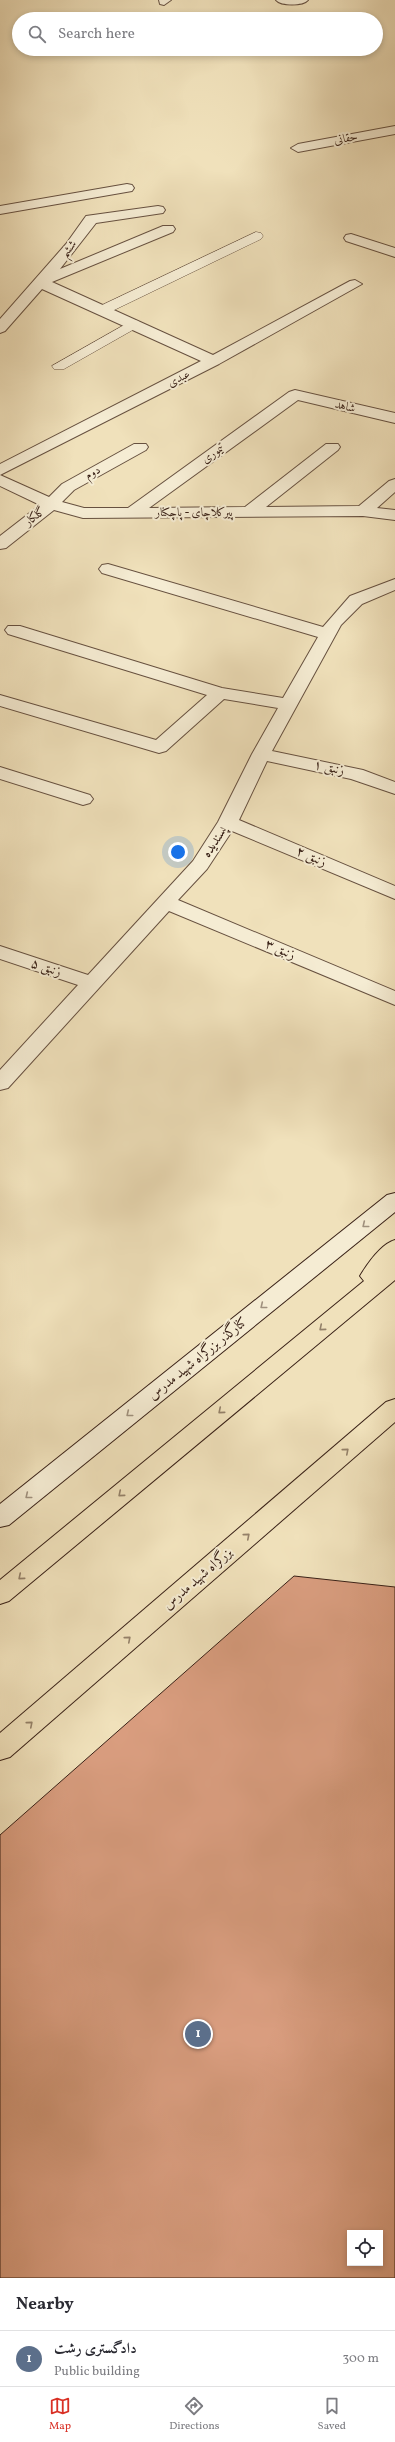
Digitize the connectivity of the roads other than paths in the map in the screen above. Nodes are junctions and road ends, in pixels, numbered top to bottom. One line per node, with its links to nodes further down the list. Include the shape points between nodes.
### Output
1 (282, 0): 2 (street)
2 (302, 0)
3 (395, 130): 4 (street, حقانی)
4 (298, 148)
5 (127, 188): 6 (street)
6 (6, 209): 8 (street)
7 (158, 210): 13 (street, ششم, via 91,219 71,247)
8 (0, 221)
9 (168, 229): 13 (street)
10 (256, 236): 15 (lane)
11 (351, 238): 12 (street)
12 (395, 253)
13 (40, 282): 15 (street); 17 (street, ششم)
14 (355, 284): 18 (street, عبدی)
15 (102, 310): 16 (street)
16 (133, 324): 18 (street); 19 (lane)
17 (0, 328)
18 (214, 361): 24 (street, عبدی)
19 (59, 366)
20 (295, 396): 21 (street, شاهد); 30 (street, تیموری)
21 (395, 418)
22 (140, 447): 27 (street, دوم, via 68,487)
23 (332, 447): 29 (street)
24 (0, 470)
25 (0, 480): 27 (street, پیرکلاچای - پاچکنار)
26 (395, 484): 28 (street)
27 (51, 504): 30 (street, پیرکلاچای - پاچکنار, via 83,512); 32 (street, گلکار)
28 (363, 511): 29 (street, پیرکلاچای - پاچکنار); 31 (street, پیرکلاچای - پاچکنار)
29 (250, 512): 30 (street, پیرکلاچای - پاچکنار)
30 (131, 513)
31 (395, 515)
32 (0, 544)
33 (108, 569): 36 (street)
34 (395, 584): 36 (street, پسندیده, via 356,600 334,623)
35 (14, 630): 37 (street)
36 (328, 634): 39 (street, پسندیده)
37 (220, 693): 38 (street, via 159,747); 39 (street)
38 (0, 700)
39 (289, 704): 40 (street, پسندیده)
40 (261, 754): 42 (street, زنبق ۱, via 356,774); 44 (street, پسندیده)
41 (1, 775): 43 (street)
42 (395, 788)
43 (83, 799)
44 (228, 822): 45 (street, زنبق ۲); 46 (street, پسندیده, via 200,865)
45 (395, 893)
46 (165, 902): 48 (street, پسندیده); 49 (street, زنبق ۳)
47 (0, 952): 48 (street, زنبق ۵)
48 (92, 983): 50 (street, پسندیده)
49 (395, 999)
50 (0, 1083)
51 (395, 1200): 56 (street, کنارگذر بزرگراه شهید مدرس, one-way to 56)
52 (395, 1248): 54 (highway)
53 (395, 1268): 54 (highway)
54 (347, 1308): 57 (highway, one-way to 57)
55 (395, 1408): 58 (highway, بزرگراه شهید مدرس, one-way to 55)
56 (0, 1518)
57 (0, 1594)
58 (0, 1749)

